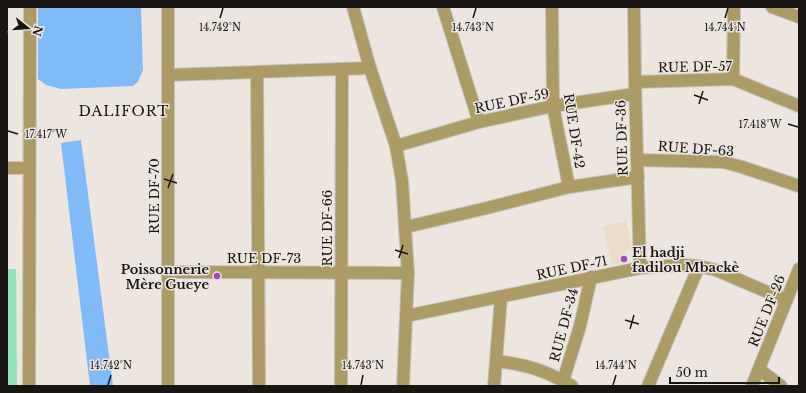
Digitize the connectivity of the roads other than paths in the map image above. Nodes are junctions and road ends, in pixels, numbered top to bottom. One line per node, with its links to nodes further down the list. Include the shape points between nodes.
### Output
1 (30, 7): 22 (street)
2 (168, 7): 13 (street, RUE DF-70)
3 (353, 7): 10 (street)
4 (443, 7): 18 (street)
5 (552, 7): 16 (street, RUE DF-42)
6 (634, 7): 15 (street, RUE DF-36)
7 (734, 7): 14 (street)
8 (772, 7): 9 (street)
9 (799, 17)
10 (370, 68): 11 (street); 19 (street)
11 (342, 70): 12 (street); 32 (street, RUE DF-66)
12 (258, 72): 13 (street); 31 (street)
13 (168, 75): 30 (street, RUE DF-70)
14 (733, 79): 15 (street, RUE DF-57); 17 (street, RUE DF-57)
15 (635, 88): 16 (street, RUE DF-59); 20 (street, RUE DF-36)
16 (553, 106): 18 (street, RUE DF-59); 24 (street, RUE DF-42)
17 (799, 106)
18 (479, 122): 19 (street, RUE DF-59)
19 (396, 146): 26 (street)
20 (637, 160): 23 (street, RUE DF-36); 25 (street, RUE DF-63, via 722,162)
21 (7, 168): 22 (street)
22 (29, 168): 41 (street)
23 (638, 177): 24 (street); 28 (street, RUE DF-36)
24 (569, 186): 26 (street)
25 (799, 186)
26 (406, 227): 33 (street)
27 (699, 266): 28 (street, RUE DF-71); 36 (street, RUE DF-71, via 716,270); 47 (street)
28 (640, 268): 34 (street, RUE DF-71)
29 (799, 269): 36 (street, RUE DF-26)
30 (168, 272): 31 (street, RUE DF-73); 42 (street, RUE DF-70)
31 (259, 273): 32 (street, RUE DF-73); 43 (street)
32 (341, 273): 33 (street, RUE DF-73); 44 (street, RUE DF-66)
33 (408, 273): 37 (street)
34 (590, 278): 35 (street, RUE DF-71); 40 (street, RUE DF-34)
35 (501, 297): 37 (street, RUE DF-71); 38 (street)
36 (786, 300): 39 (street, RUE DF-26)
37 (406, 316): 45 (street)
38 (496, 360): 40 (street, via 546,371); 46 (street)
39 (759, 370): 48 (street, RUE DF-26); 49 (street)
40 (567, 383)
41 (29, 386)
42 (168, 386)
43 (259, 386)
44 (341, 386)
45 (403, 386)
46 (494, 386)
47 (648, 386)
48 (752, 386)
49 (782, 386)

